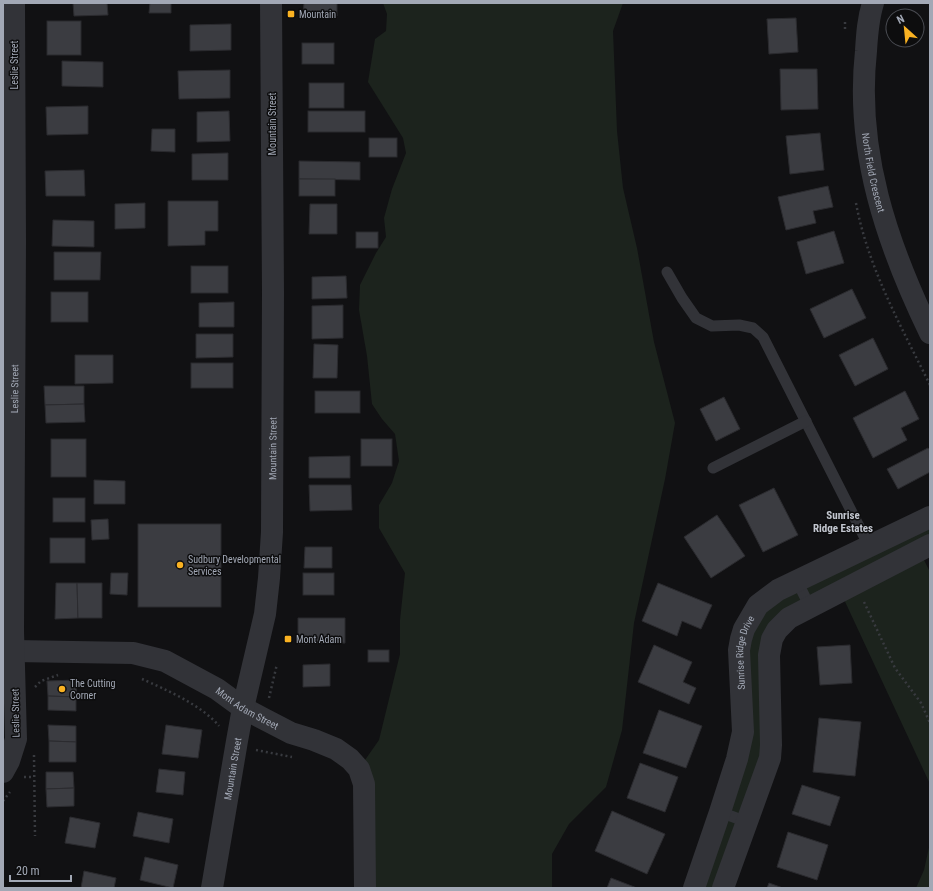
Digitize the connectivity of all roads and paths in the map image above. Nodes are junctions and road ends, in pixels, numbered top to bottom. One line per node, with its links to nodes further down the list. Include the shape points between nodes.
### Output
1 (14, 3): 14 (street, Leslie Street)
2 (271, 3): 16 (street, Mountain Street, via 272,532 265,614)
3 (873, 3): 5 (street, North Field Crescent, via 869,16 863,74 865,126 872,175 886,228 902,272)
4 (667, 272): 6 (lane, via 696,318 712,326 739,325 753,328 763,337)
5 (930, 333)
6 (806, 421): 7 (lane); 10 (lane)
7 (712, 468)
8 (930, 518): 10 (street, Sunrise Ridge Drive)
9 (930, 545): 12 (street)
10 (869, 546): 11 (street, Sunrise Ridge Drive)
11 (797, 581): 13 (lane); 20 (street, Sunrise Ridge Drive, via 778,590 758,605 742,634 739,650 742,732 737,758)
12 (855, 584): 13 (street); 17 (path, via 895,668 921,703)
13 (810, 607): 21 (street, via 789,618 772,639 769,655 770,758)
14 (14, 651): 15 (street, Mont Adam Street, via 134,653 165,661); 19 (street, Leslie Street, via 16,739)
15 (225, 694): 16 (street, Mont Adam Street); 18 (path)
16 (243, 708): 22 (street, Mountain Street); 23 (street, Mont Adam Street, via 291,733 336,749 359,769 364,784)
17 (930, 723)
18 (221, 729)
19 (3, 772)
20 (720, 812): 21 (lane); 24 (street, Sunrise Ridge Drive)
21 (747, 822): 25 (street)
22 (212, 888)
23 (366, 888)
24 (694, 888)
25 (723, 888)

